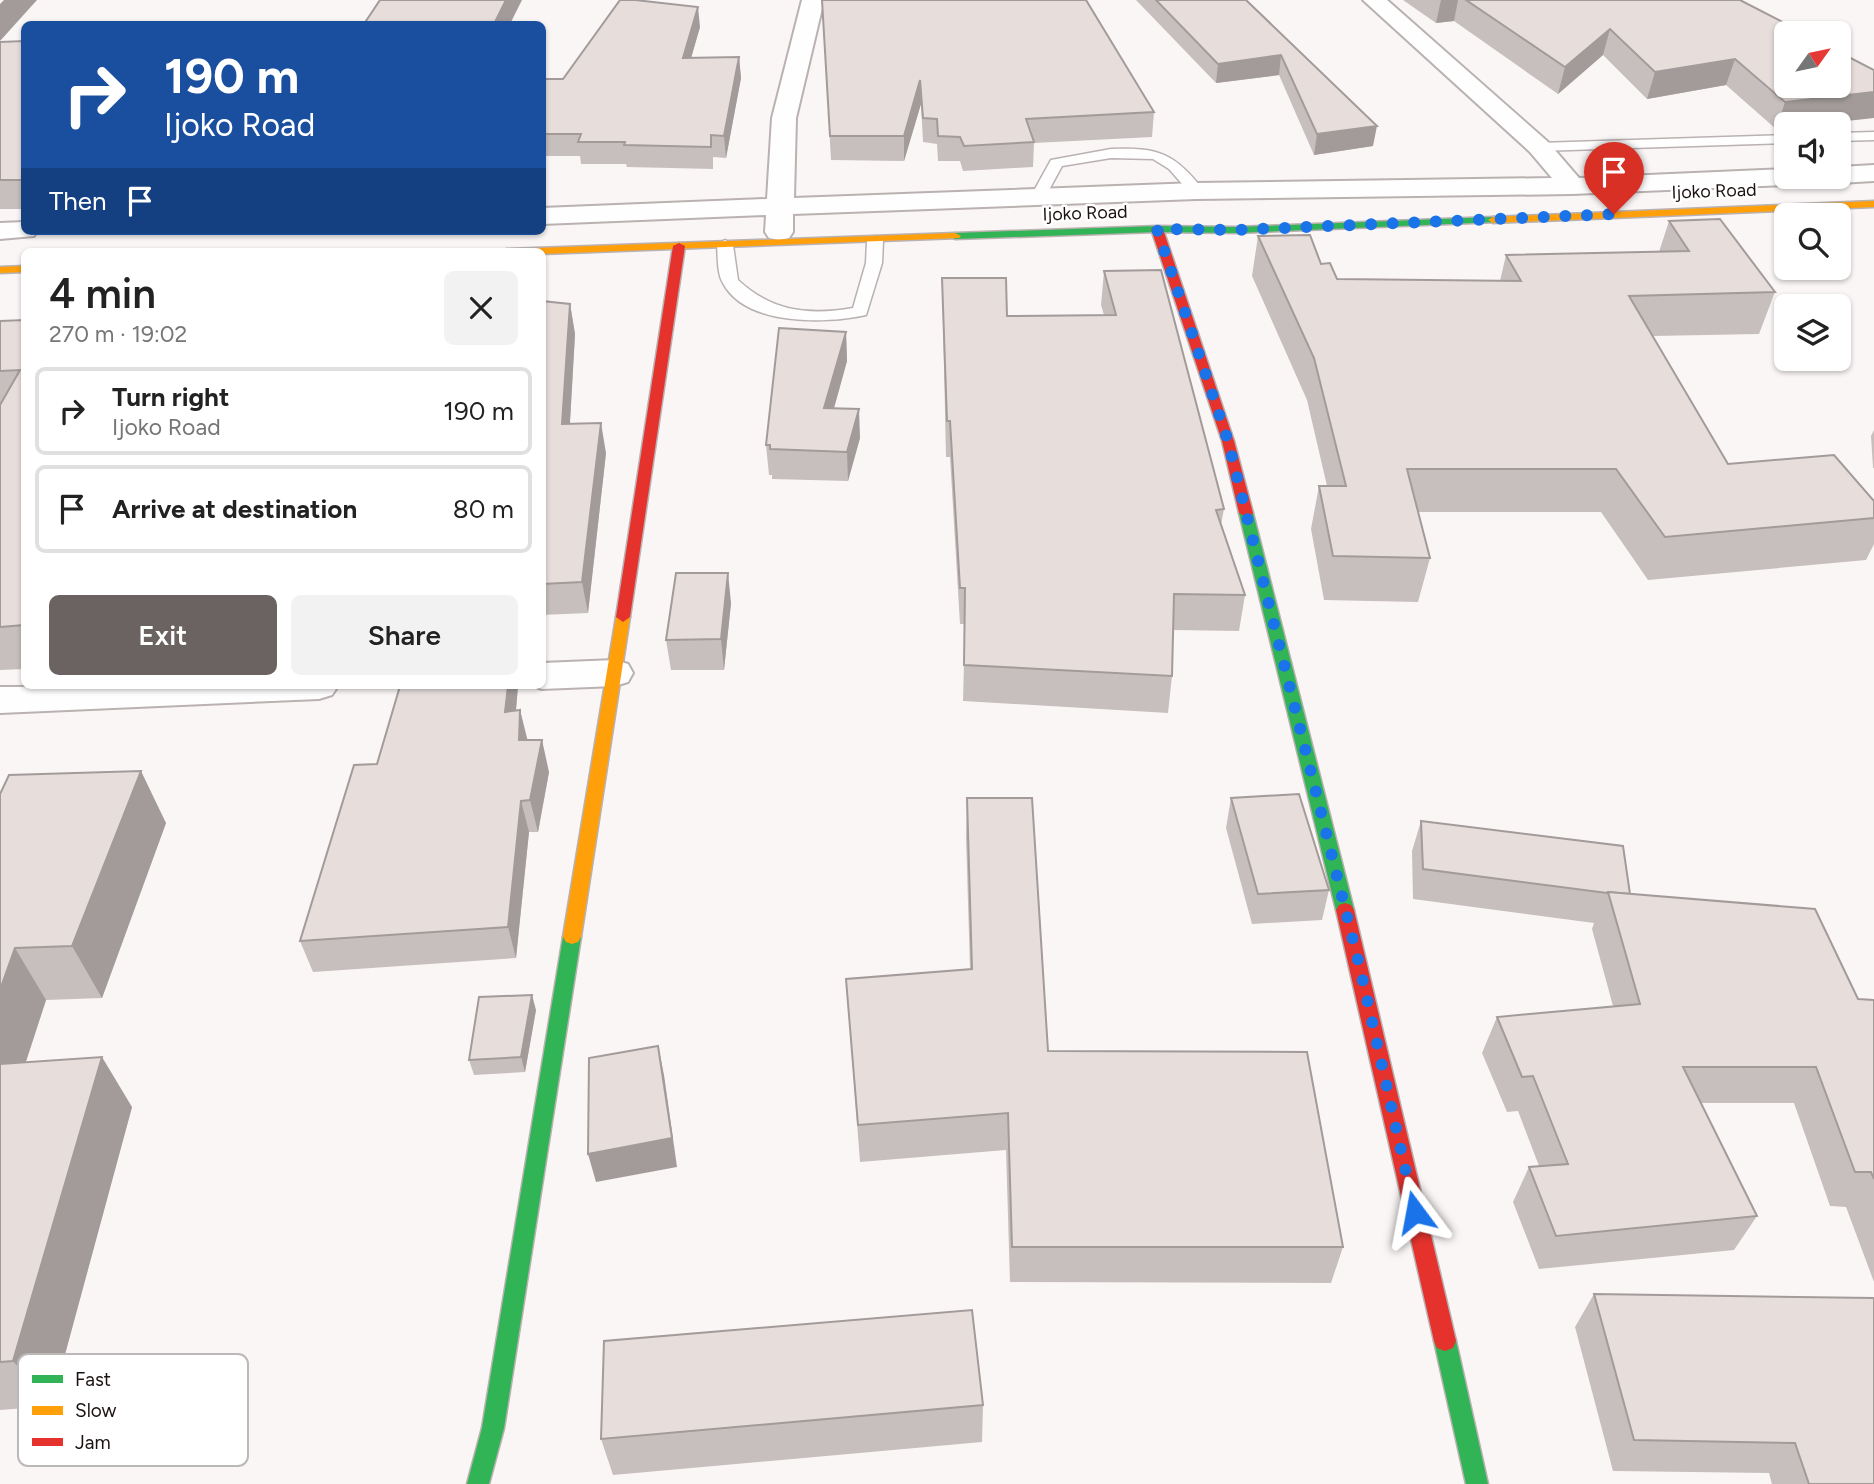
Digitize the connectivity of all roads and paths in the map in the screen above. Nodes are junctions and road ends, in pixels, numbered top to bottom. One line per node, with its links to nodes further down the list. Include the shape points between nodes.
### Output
1 (813, 0): 14 (street, via 784,118)
2 (1374, 0): 6 (street)
3 (1874, 136): 4 (lane)
4 (1851, 137)
5 (1774, 139): 6 (lane)
6 (1539, 147): 10 (street)
7 (1874, 173): 8 (street)
8 (1851, 174)
9 (1774, 178): 10 (street)
10 (1572, 186): 11 (street)
11 (1208, 191): 12 (street); 12 (lane, via 1165,158 1148,153 1078,156 1056,163); 18 (street)
12 (1038, 198): 14 (street)
13 (1874, 204): 18 (street, Ijoko Road)
14 (780, 208): 15 (street); 21 (street)
15 (546, 216)
16 (1157, 229): 18 (street, Ijoko Road); 20 (street, Ijoko Road); 32 (street, via 1228,441 1360,968)
17 (21, 230): 19 (street)
18 (1236, 230)
19 (0, 231)
20 (875, 241): 21 (street, Ijoko Road); 22 (lane, via 874,263 860,310 845,315 800,316 753,303 730,282)
21 (778, 244): 22 (street, Ijoko Road)
22 (726, 245): 23 (street, Ijoko Road)
23 (679, 246): 24 (street, Ijoko Road); 27 (street)
24 (546, 251)
25 (21, 269): 26 (street)
26 (0, 270)
27 (615, 673): 28 (street); 31 (street, via 493,1428)
28 (546, 676)
29 (251, 689): 30 (street)
30 (0, 700)
31 (478, 1484)
32 (1477, 1484)

